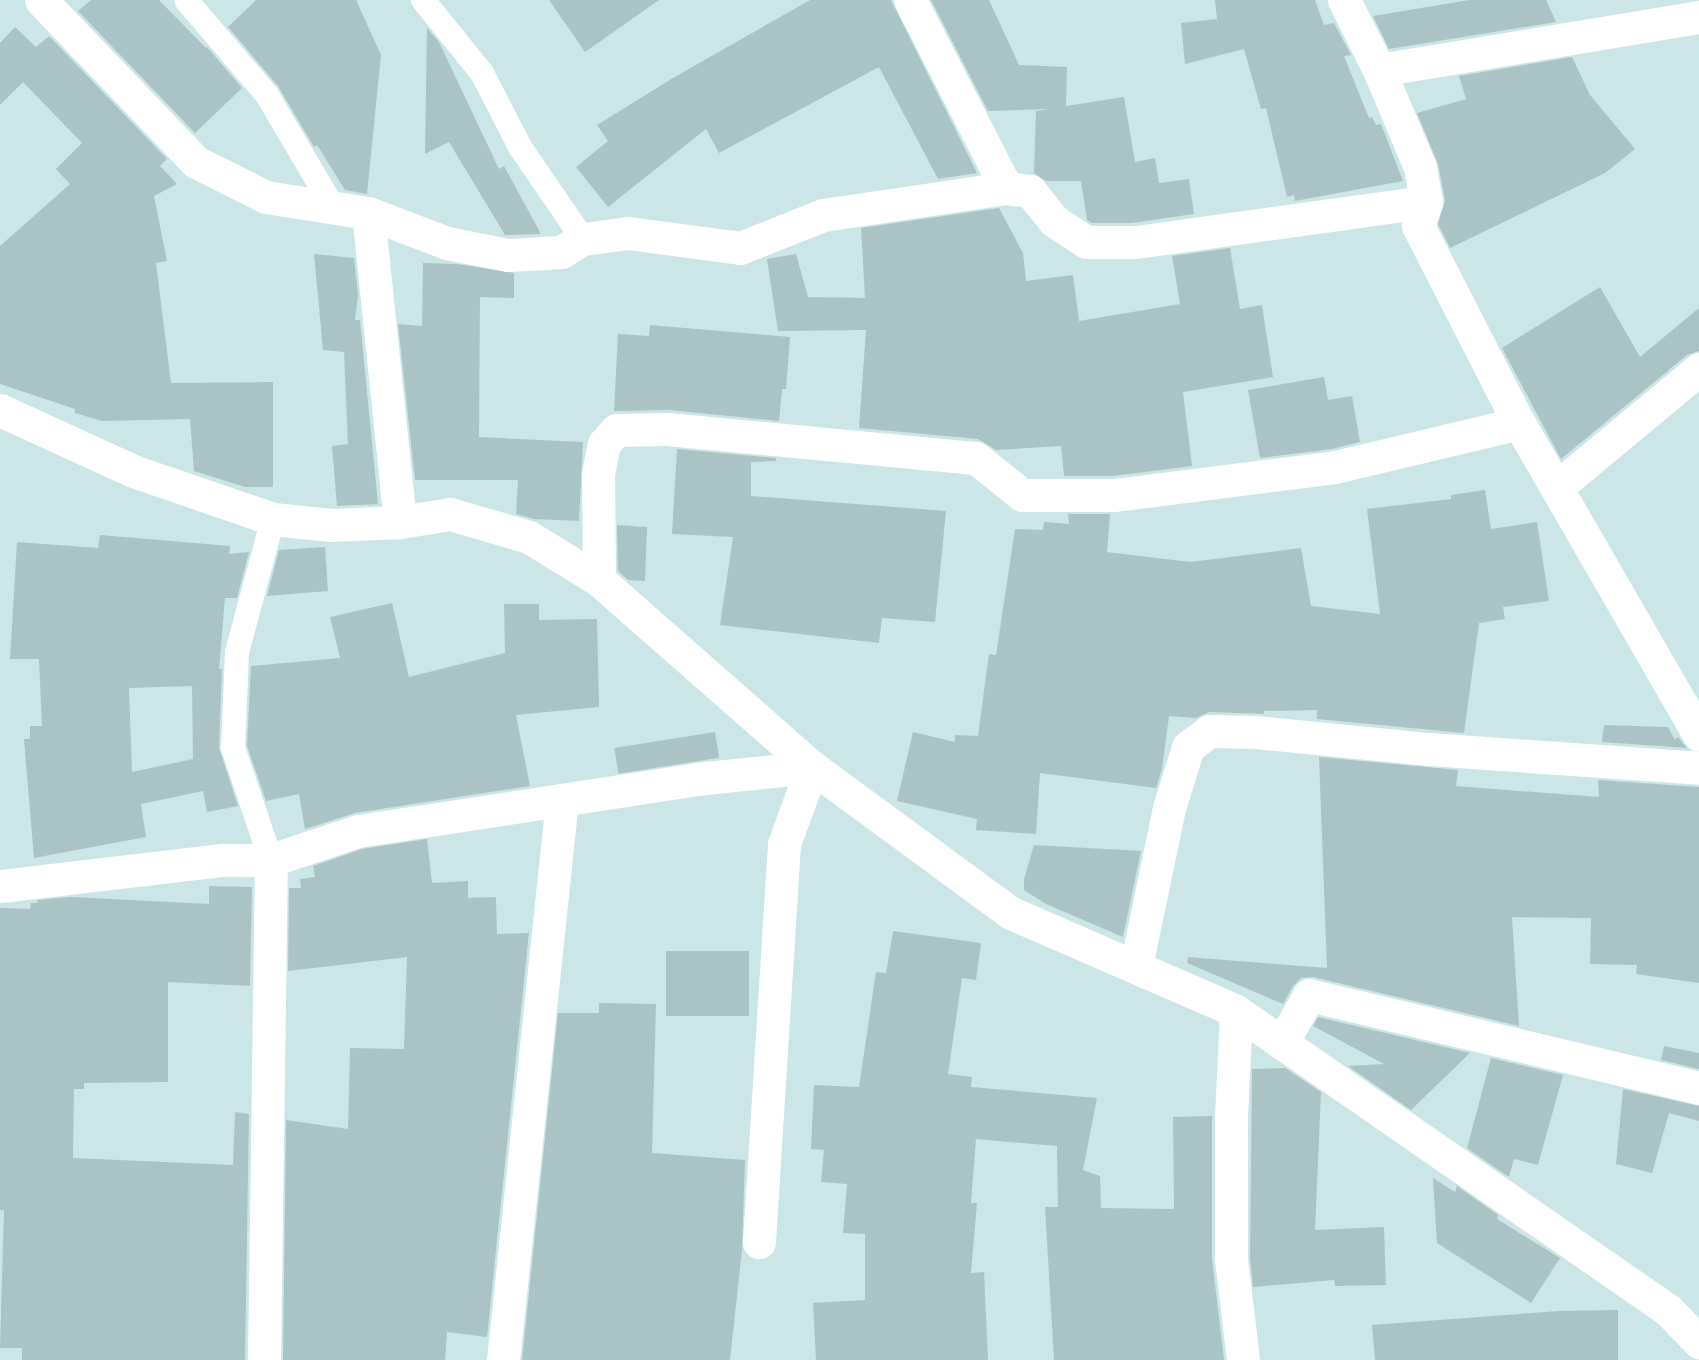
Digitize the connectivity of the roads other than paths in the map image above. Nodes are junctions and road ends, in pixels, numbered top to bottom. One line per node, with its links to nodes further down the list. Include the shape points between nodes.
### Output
1 (41, 0): 10 (street, via 196,162 266,197)
2 (186, 0): 10 (lane, via 267,95)
3 (423, 0): 12 (lane, via 482,73 520,147)
4 (910, 0): 8 (street)
5 (1344, 0): 7 (street)
6 (1699, 17): 7 (street)
7 (1379, 70): 9 (street, via 1420,167)
8 (1006, 188): 9 (street, via 1030,191 1054,221 1086,242 1136,242); 12 (street, via 823,215 740,248 628,233)
9 (1426, 202): 15 (street, via 1418,226)
10 (333, 207): 11 (street)
11 (368, 213): 12 (street, via 447,243 508,255 561,252); 18 (street)
12 (583, 239)
13 (1699, 369): 16 (street)
14 (0, 410): 17 (street, via 133,471)
15 (1519, 423): 16 (street); 19 (street, via 1335,467 1114,495 1022,495 976,458 667,429 616,430 604,444 598,474)
16 (1557, 487): 20 (street)
17 (273, 519): 18 (street, via 332,525); 24 (lane, via 237,652 233,748)
18 (400, 522): 19 (street, via 450,514 529,537)
19 (599, 580): 21 (street)
20 (1699, 735)
21 (812, 767): 23 (street, via 696,779); 26 (street, via 1011,913); 30 (street, via 784,844)
22 (1699, 768): 26 (street, via 1209,731 1188,747 1169,808)
23 (562, 800): 24 (street, via 358,831); 33 (street)
24 (271, 860): 25 (street, via 222,860); 32 (street)
25 (0, 886)
26 (1136, 966): 27 (street)
27 (1236, 1011): 28 (street); 34 (street, via 1231,1259)
28 (1282, 1043): 29 (street, via 1309,995); 31 (street, via 1668,1310)
29 (1699, 1088)
30 (759, 1242)
31 (1699, 1342)
32 (264, 1360)
33 (503, 1360)
34 (1243, 1360)

